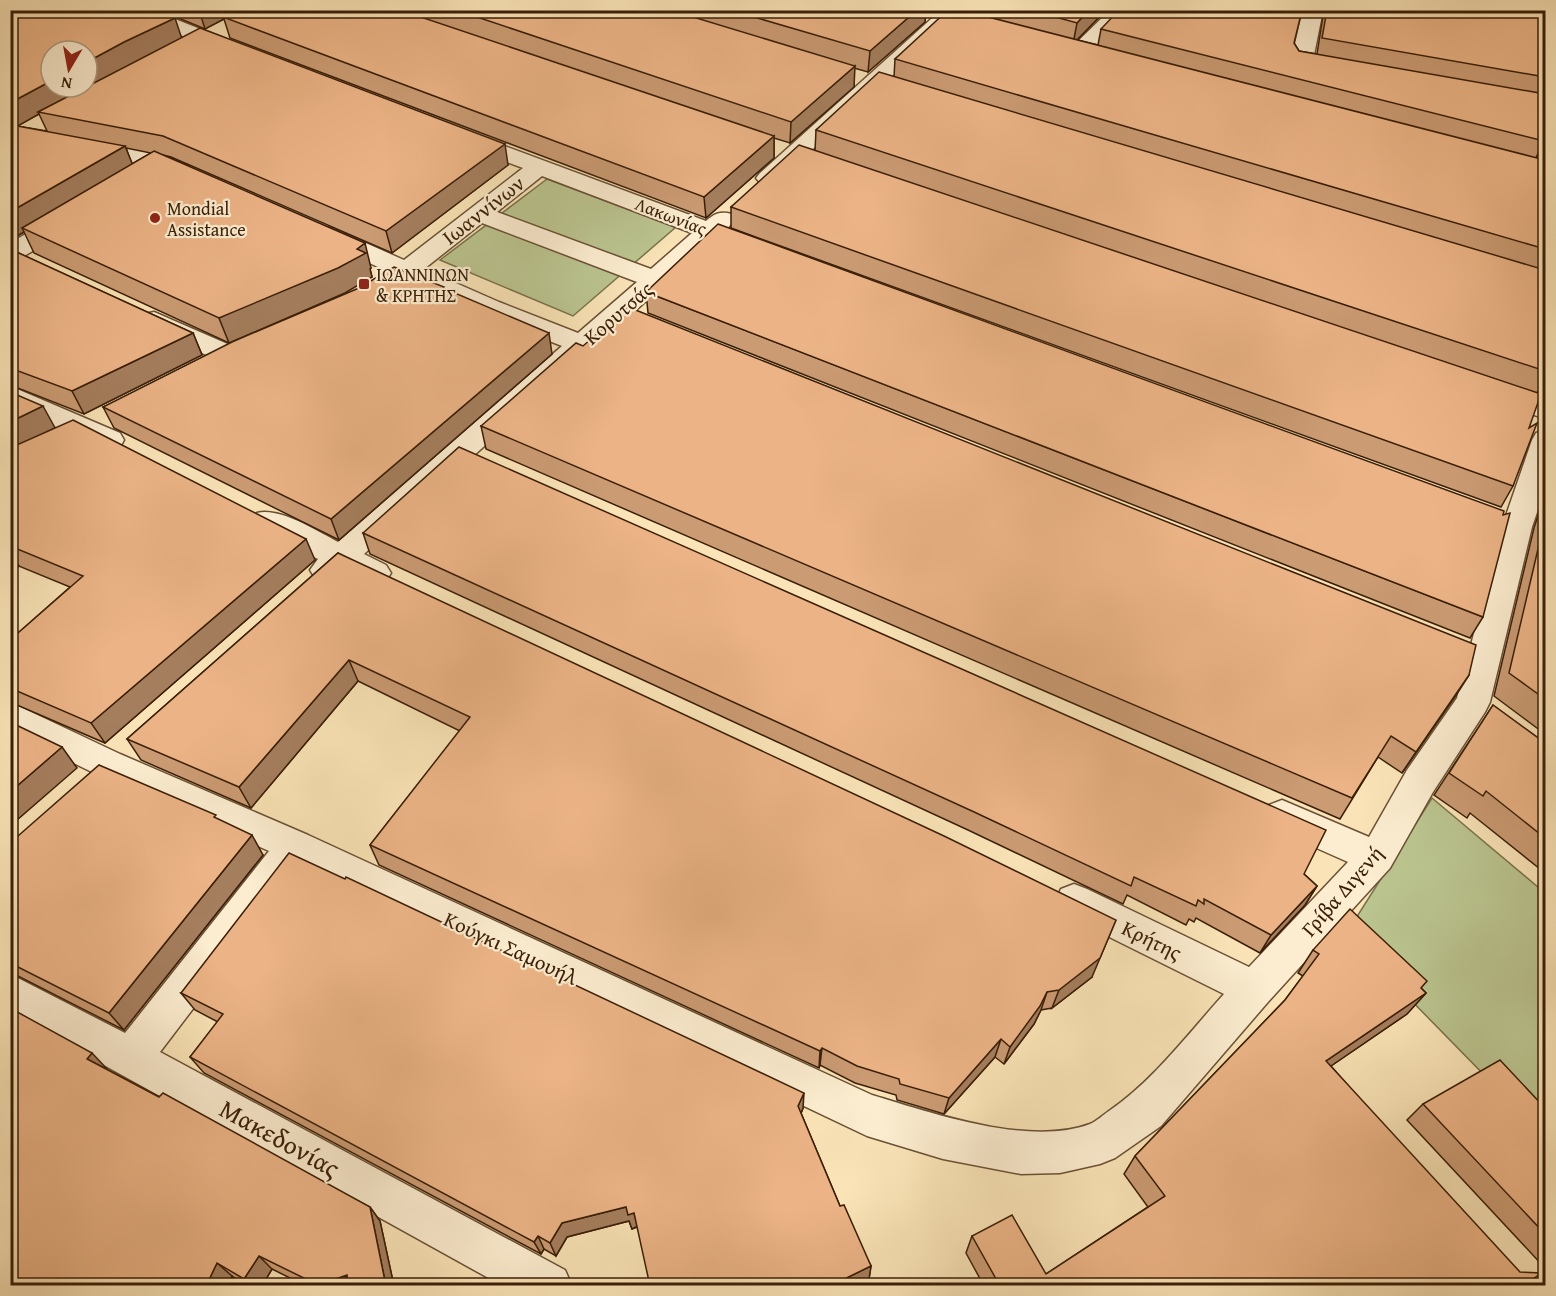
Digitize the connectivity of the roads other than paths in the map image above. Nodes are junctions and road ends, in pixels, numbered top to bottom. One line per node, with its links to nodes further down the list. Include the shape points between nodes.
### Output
1 (132, 10): 6 (street)
2 (1122, 10): 9 (street)
3 (1312, 10): 12 (street, via 1301,65)
4 (947, 17): 23 (street, Κορυτσάς)
5 (235, 24): 6 (street)
6 (206, 38): 8 (street); 10 (street)
7 (1056, 48): 9 (street)
8 (178, 51)
9 (1078, 54): 11 (street)
10 (262, 59)
11 (1101, 60)
12 (1347, 73)
13 (51, 120): 15 (street)
14 (439, 128): 17 (street, Λακωνίας)
15 (14, 138): 16 (street)
16 (162, 164): 18 (street); 19 (street)
17 (539, 167): 21 (street, Ιωαννίνων); 23 (street, Λακωνίας)
18 (132, 182)
19 (205, 183)
20 (92, 206): 24 (street)
21 (478, 213): 27 (street, Ιωαννίνων); 28 (street)
22 (301, 224): 27 (street)
23 (710, 231): 25 (street, Λακωνίας); 28 (street, Κορυτσάς)
24 (10, 254): 26 (street)
25 (777, 256)
26 (42, 268)
27 (407, 270): 29 (street, Ιωαννίνων); 31 (street)
28 (656, 280): 31 (street, Κορυτσάς, via 628,318)
29 (372, 291)
30 (135, 311): 32 (street, via 239,350)
31 (581, 344): 40 (street, Κορυτσάς)
32 (198, 370)
33 (1478, 387): 35 (street)
34 (10, 395): 37 (street)
35 (1545, 410)
36 (116, 412): 37 (street)
37 (85, 428): 39 (street); 41 (street)
38 (1545, 440): 50 (street, Γρίβα Διγενή, via 1506,523 1474,655 1487,712 1420,781)
39 (53, 444)
40 (461, 453): 42 (street); 44 (street, Κορυτσάς)
41 (138, 455)
42 (494, 467)
43 (245, 509): 44 (street)
44 (341, 557): 45 (street); 46 (street, Κορυτσάς)
45 (405, 587)
46 (305, 589)
47 (10, 716): 49 (street, Κούγκι Σαμουήλ, via 108,764)
48 (1257, 804): 50 (street)
49 (295, 846): 54 (street); 55 (street, Κούγκι Σαμουήλ, via 867,1115 943,1138)
50 (1377, 857): 52 (street, Γρίβα Διγενή)
51 (1051, 890): 52 (street, Κρήτης)
52 (1254, 989): 55 (street, Γρίβα Διγενή, via 1146,1111 1100,1143 1060,1152)
53 (10, 992): 54 (street, Μακεδονίας)
54 (131, 1057): 56 (street, Μακεδονίας)
55 (1022, 1153)
56 (549, 1286)

